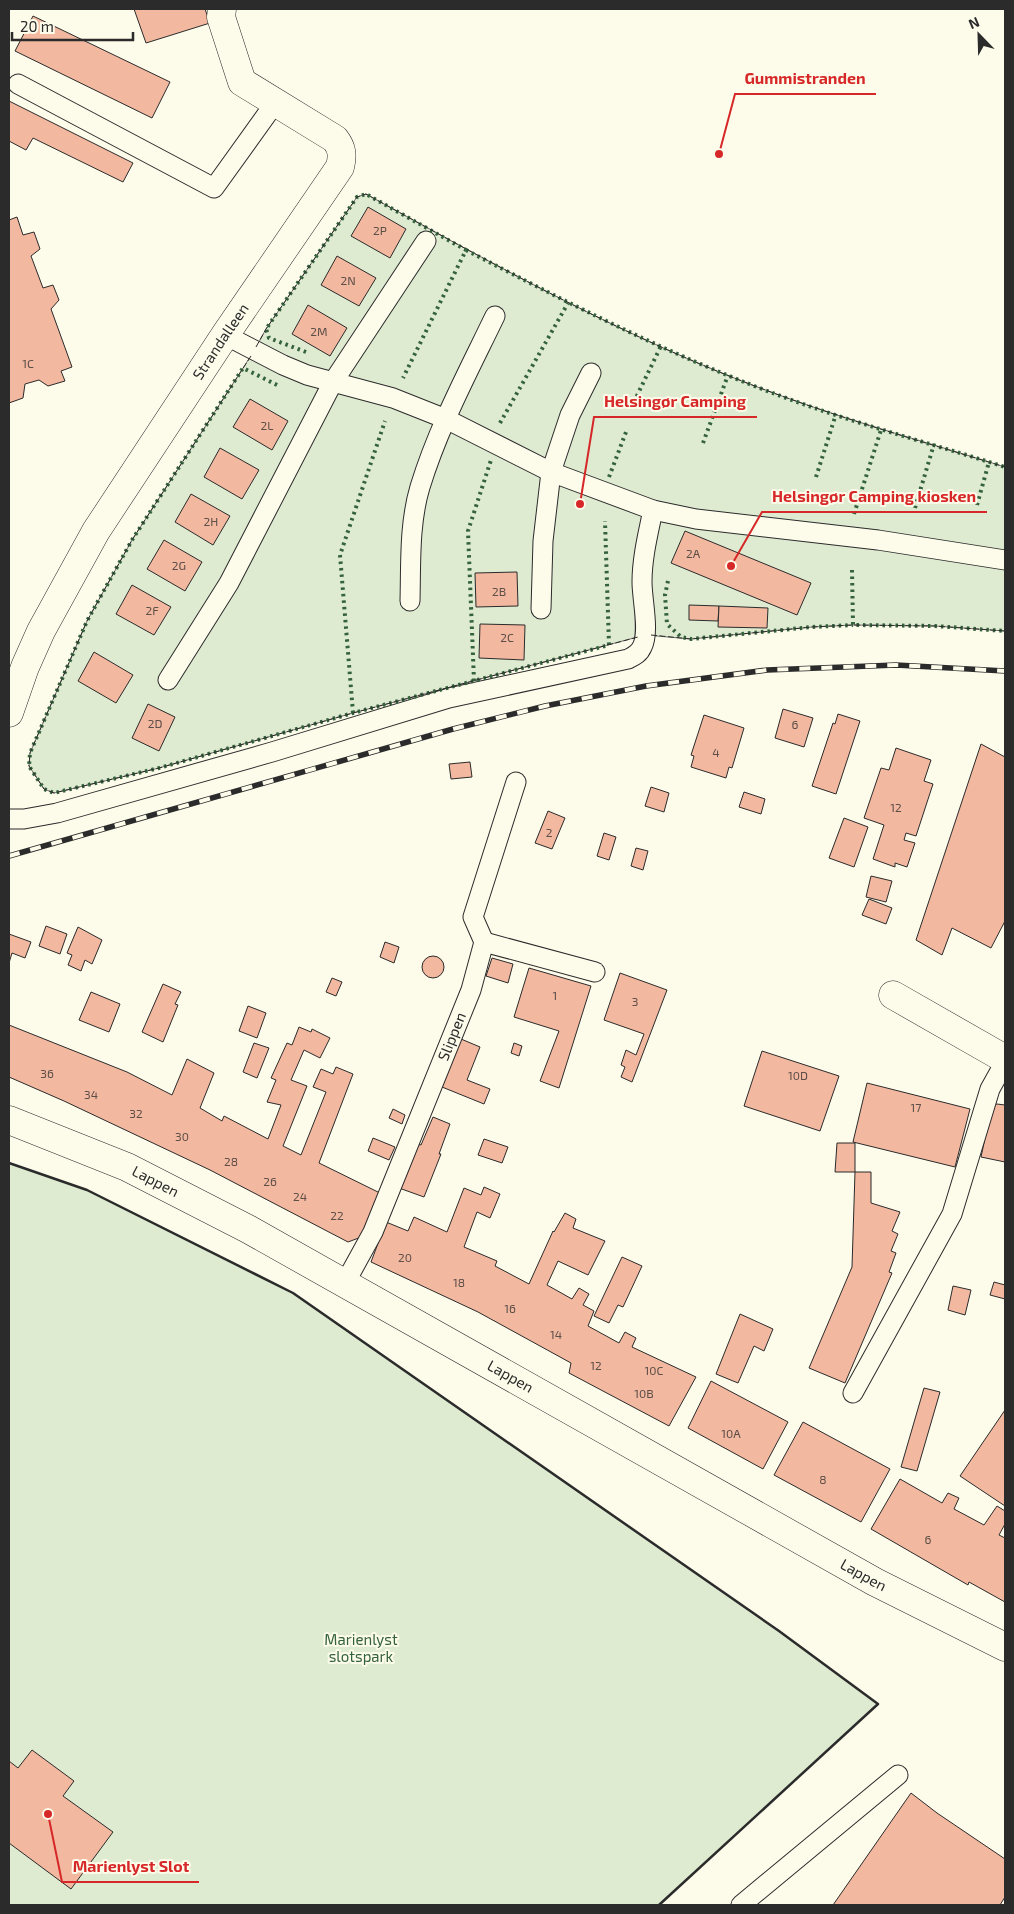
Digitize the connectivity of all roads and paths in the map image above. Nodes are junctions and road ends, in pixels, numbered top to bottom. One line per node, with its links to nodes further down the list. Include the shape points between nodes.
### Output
1 (222, 9): 3 (main road, Strandalleen, via 221,17 242,82)
2 (18, 84): 3 (lane, via 214,188)
3 (275, 103): 6 (main road, Strandalleen, via 334,139 341,146 343,156 340,167)
4 (426, 241): 8 (lane)
5 (495, 316): 9 (lane)
6 (224, 335): 8 (lane, via 283,365); 16 (main road, Strandalleen, via 78,560 25,667)
7 (591, 373): 10 (lane, via 570,415)
8 (333, 382): 9 (lane, via 393,398); 15 (lane, via 228,583)
9 (446, 419): 10 (lane); 13 (lane, via 420,488 414,516)
10 (550, 472): 11 (lane); 14 (lane)
11 (653, 510): 12 (lane, via 696,519 878,540); 18 (lane, via 643,562 643,647 628,659 448,698 56,813)
12 (1005, 560)
13 (410, 601)
14 (541, 609)
15 (168, 680)
16 (9, 713)
17 (516, 782): 19 (lane, via 473,917)
18 (9, 819)
19 (484, 942): 20 (lane); 24 (lane, Slippen, via 471,990 453,1035 373,1232)
20 (596, 972)
21 (893, 995): 22 (main road)
22 (1005, 1060): 25 (lane, via 990,1089 952,1214)
23 (9, 1120): 24 (main road, Lappen, via 127,1167)
24 (346, 1284): 26 (main road, Lappen, via 875,1582)
25 (853, 1393)
26 (1005, 1646)
27 (898, 1774): 28 (lane)
28 (741, 1905)

